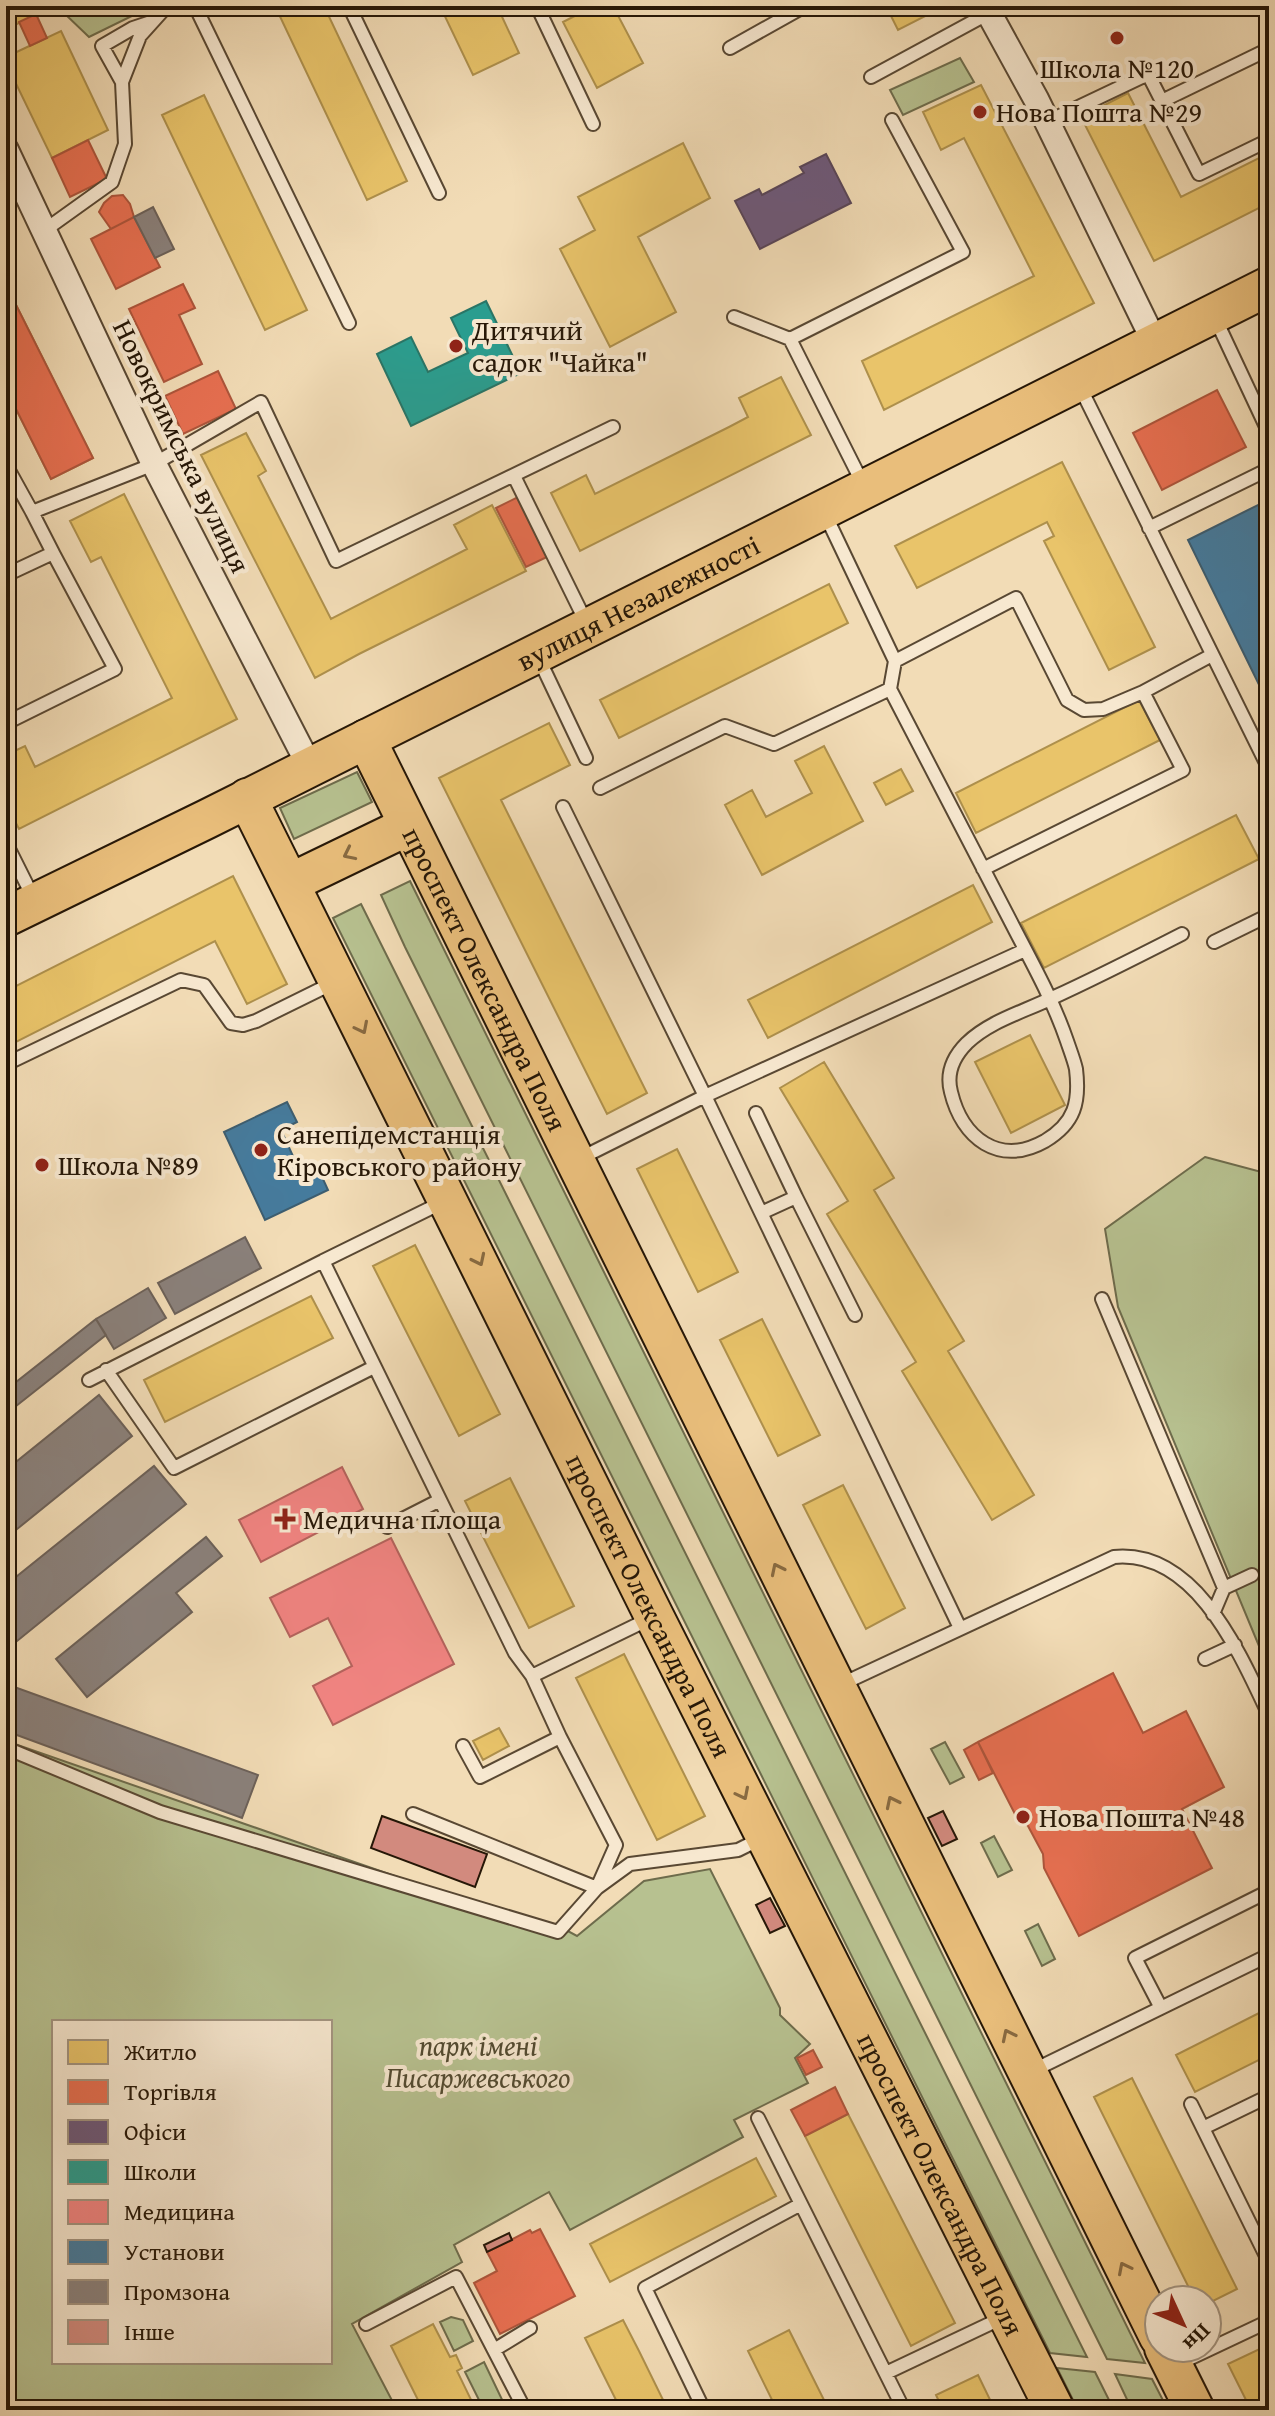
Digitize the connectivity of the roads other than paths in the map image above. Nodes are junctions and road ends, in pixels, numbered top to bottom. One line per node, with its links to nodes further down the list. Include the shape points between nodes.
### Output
1 (167, 6): 7 (lane)
2 (195, 6): 23 (lane)
3 (349, 6): 18 (lane)
4 (537, 6): 15 (lane)
5 (805, 6): 8 (lane)
6 (987, 10): 10 (lane); 14 (street)
7 (154, 21): 11 (lane, via 140,36); 11 (lane, via 102,46)
8 (730, 48)
9 (1269, 49): 12 (lane)
10 (871, 77)
11 (122, 82): 19 (lane, via 125,144 112,182)
12 (1162, 101): 14 (lane, via 1148,74); 16 (lane, via 1199,174)
13 (892, 120): 24 (lane, via 963,252)
14 (1047, 122): 25 (street)
15 (593, 124)
16 (1269, 140)
17 (6, 150): 19 (street, Новокримська вулиця)
18 (439, 193)
19 (45, 230): 29 (street, Новокримська вулиця)
20 (1269, 286): 21 (main road, вулиця Незалежності)
21 (1213, 314): 25 (main road, вулиця Незалежності); 28 (lane)
22 (734, 317): 24 (lane)
23 (349, 323)
24 (790, 339): 33 (lane)
25 (1155, 343): 26 (main road, вулиця Незалежності)
26 (1077, 382): 33 (main road, вулиця Незалежності); 36 (lane)
27 (613, 427): 32 (lane)
28 (1269, 433)
29 (154, 464): 32 (lane, via 261,402 336,561); 35 (lane); 48 (street, Новокримська вулиця)
30 (6, 465): 35 (lane)
31 (1269, 469): 36 (lane)
32 (514, 476): 39 (lane)
33 (866, 489): 34 (main road, вулиця Незалежності)
34 (824, 511): 39 (main road, вулиця Незалежності); 42 (lane)
35 (32, 512): 37 (lane)
36 (1149, 528): 41 (lane)
37 (53, 553): 38 (lane); 45 (lane, via 115,669)
38 (6, 575)
39 (588, 627): 40 (main road, вулиця Незалежності)
40 (536, 653): 46 (main road, вулиця Незалежності); 47 (lane)
41 (1212, 655): 44 (lane); 49 (lane)
42 (895, 661): 43 (lane); 44 (lane, via 1016,598 1067,700 1084,710 1103,709)
43 (890, 689): 50 (lane, via 774,744 725,726); 55 (lane)
44 (1143, 692): 55 (lane, via 1183,770)
45 (6, 723)
46 (366, 739): 48 (main road, вулиця Незалежності); 53 (main road, проспект Олександра Поля)
47 (586, 758)
48 (310, 767): 51 (main road, вулиця Незалежності)
49 (1269, 769)
50 (600, 788)
51 (247, 798): 56 (main road, проспект Олександра Поля); 57 (main road, вулиця Незалежності)
52 (563, 807): 65 (lane)
53 (408, 826): 56 (main road, one-way to 56); 67 (main road, проспект Олександра Поля)
54 (6, 843): 57 (lane)
55 (983, 869): 61 (lane)
56 (290, 883): 62 (main road, проспект Олександра Поля)
57 (21, 910)
58 (1267, 920): 60 (lane)
59 (1182, 934): 63 (lane)
60 (1214, 942)
61 (1025, 950): 63 (lane); 65 (lane)
62 (339, 980): 64 (lane, via 243,1025 231,1023 204,985 181,980); 69 (main road, проспект Олександра Поля, one-way to 69)
63 (1050, 999): 63 (lane, via 1075,1066 1072,1116 1055,1135 1035,1146 994,1148 979,1142 954,1106 948,1080 952,1062 992,1025)
64 (6, 1064)
65 (705, 1096): 67 (lane); 70 (lane)
66 (756, 1113): 68 (lane)
67 (574, 1161): 87 (main road, проспект Олександра Поля, one-way to 67)
68 (796, 1197): 70 (lane); 73 (lane)
69 (448, 1199): 71 (lane); 82 (main road, проспект Олександра Поля, one-way to 82)
70 (761, 1213): 83 (lane)
71 (323, 1261): 74 (lane); 75 (lane)
72 (1102, 1299): 80 (lane)
73 (855, 1315)
74 (374, 1367): 75 (lane, via 174,1468); 77 (lane)
75 (106, 1370): 76 (lane)
76 (89, 1380)
77 (440, 1500): 78 (lane); 86 (lane, via 515,1653)
78 (387, 1527)
79 (1252, 1575): 80 (lane)
80 (1224, 1588): 81 (lane)
81 (1213, 1614): 83 (lane, via 1164,1566 1131,1556 1114,1557); 84 (lane)
82 (654, 1616): 86 (lane); 93 (main road, проспект Олександра Поля, one-way to 93)
83 (960, 1628): 87 (lane)
84 (1235, 1645): 85 (lane); 88 (lane)
85 (1205, 1659)
86 (532, 1676): 89 (lane)
87 (835, 1687): 98 (main road, проспект Олександра Поля, one-way to 87)
88 (1269, 1715)
89 (560, 1737): 90 (lane, via 480,1777); 94 (lane, via 616,1845)
90 (463, 1746)
91 (6, 1748): 94 (lane, via 160,1812 558,1932)
92 (413, 1814): 94 (lane)
93 (765, 1837): 94 (lane, via 738,1850 630,1864); 106 (main road, проспект Олександра Поля)
94 (597, 1888)
95 (1269, 1891): 97 (lane, via 1135,1958)
96 (1269, 1955): 97 (lane)
97 (1161, 2008): 98 (lane)
98 (1027, 2074): 105 (main road, проспект Олександра Поля, one-way to 98)
99 (1269, 2096): 102 (lane)
100 (1191, 2104): 102 (lane)
101 (758, 2118): 103 (lane)
102 (1203, 2128): 104 (lane)
103 (801, 2204): 113 (lane); 115 (lane, via 645,2288)
104 (1269, 2262)
105 (1143, 2305)
106 (1007, 2315): 113 (lane); 117 (main road, проспект Олександра Поля)
107 (1269, 2321): 110 (lane)
108 (366, 2324): 111 (lane, via 456,2277)
109 (530, 2328): 111 (lane)
110 (1223, 2334)
111 (494, 2350): 114 (lane)
112 (1172, 2364): 118 (main road, проспект Олександра Поля)
113 (886, 2373): 116 (lane)
114 (525, 2410)
115 (704, 2410)
116 (904, 2410)
117 (1055, 2410)
118 (1195, 2410)

